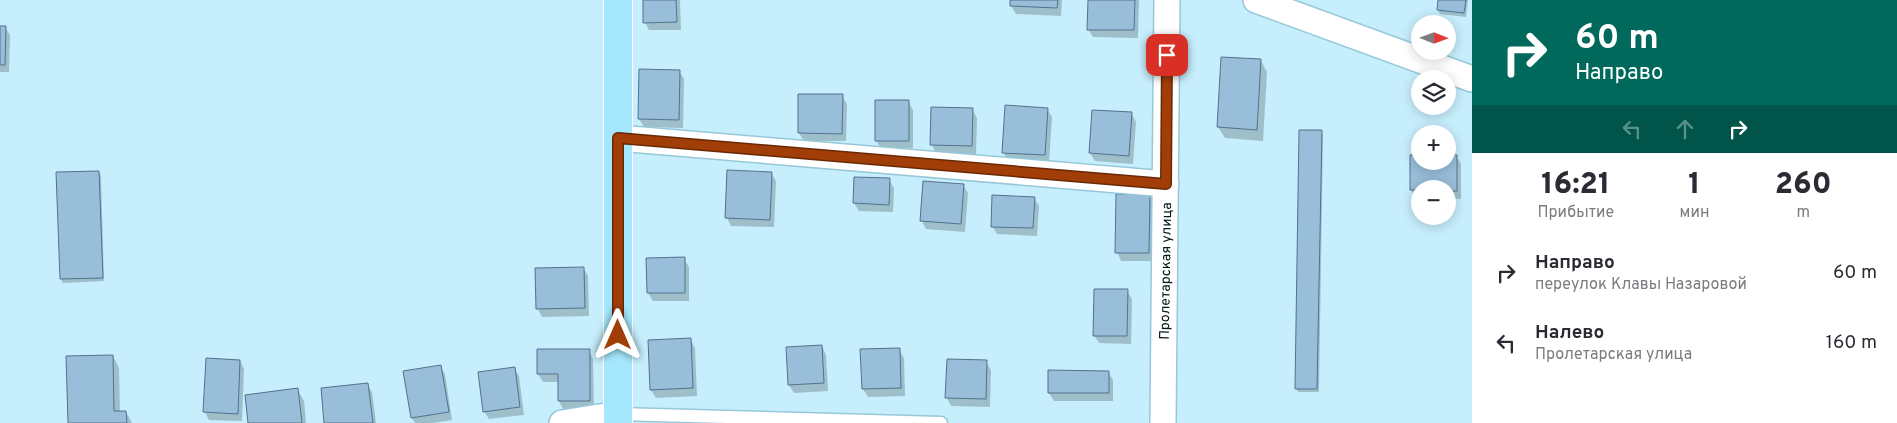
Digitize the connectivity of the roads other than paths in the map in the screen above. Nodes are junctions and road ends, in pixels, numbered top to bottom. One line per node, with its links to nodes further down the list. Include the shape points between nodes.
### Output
1 (618, 0): 5 (main road)
2 (1168, 0): 6 (street, Пролетарская улица)
3 (1256, 0): 4 (street)
4 (1472, 79)
5 (618, 138): 6 (street); 7 (main road)
6 (1166, 184): 10 (street, Пролетарская улица)
7 (618, 418): 8 (street); 9 (lane)
8 (562, 423)
9 (942, 423)
10 (1163, 423)

